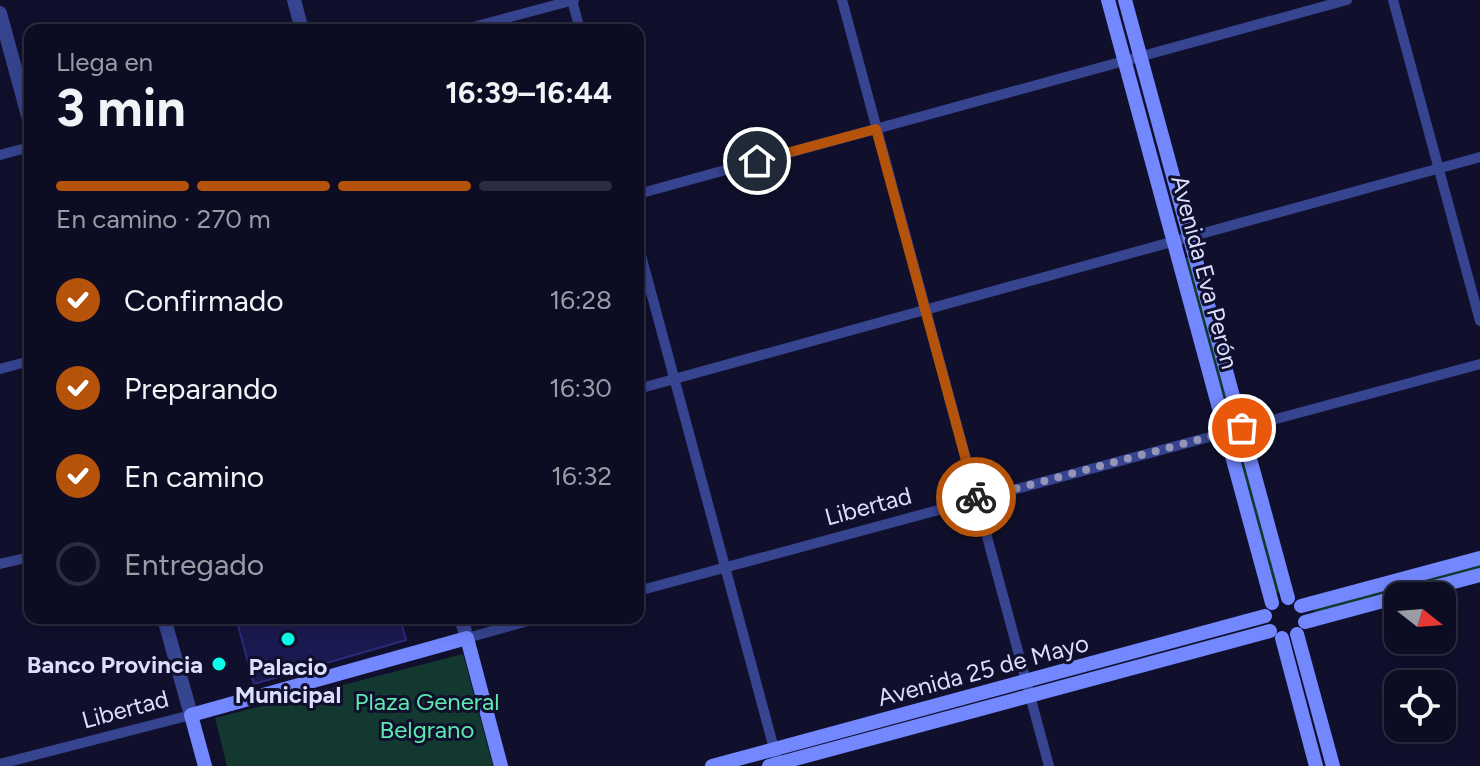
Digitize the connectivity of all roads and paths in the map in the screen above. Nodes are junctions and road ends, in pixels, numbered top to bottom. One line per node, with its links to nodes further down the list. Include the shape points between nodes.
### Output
1 (294, 0): 9 (street)
2 (573, 0): 10 (street); 11 (street)
3 (842, 0): 15 (street)
4 (1108, 0): 13 (main road, Avenida Eva Perón)
5 (1125, 0): 12 (main road, Avenida Eva Perón)
6 (1347, 0): 12 (street)
7 (1393, 0): 19 (street)
8 (0, 13): 14 (street)
9 (300, 24)
10 (484, 24)
11 (579, 24)
12 (1140, 57): 13 (street); 21 (main road, Avenida Eva Perón)
13 (1124, 61): 15 (street); 22 (main road, Avenida Eva Perón)
14 (24, 101)
15 (876, 129): 20 (street); 24 (street)
16 (24, 149): 17 (street)
17 (0, 155)
18 (1480, 157): 19 (street)
19 (1439, 169): 21 (street); 25 (street)
20 (644, 192)
21 (1189, 237): 22 (street); 31 (main road, Avenida Eva Perón)
22 (1174, 242): 24 (street); 32 (main road, Avenida Eva Perón)
23 (644, 266): 29 (street)
24 (926, 310): 29 (street); 33 (street)
25 (1480, 321)
26 (24, 363): 28 (street)
27 (1480, 364): 31 (street, Libertad)
28 (0, 369)
29 (674, 379): 30 (street); 37 (street)
30 (644, 387)
31 (1242, 428): 32 (street, Libertad); 41 (main road, Avenida Eva Perón)
32 (1226, 432): 33 (street, Libertad); 44 (main road, Avenida Eva Perón)
33 (977, 499): 37 (street, Libertad); 51 (street)
34 (24, 558): 36 (street)
35 (1480, 558): 43 (main road)
36 (0, 564)
37 (725, 568): 40 (street, Libertad); 53 (street)
38 (1480, 575): 39 (main road)
39 (1453, 582)
40 (644, 589)
41 (1288, 598): 43 (main road); 44 (main road, Avenida 25 de Mayo)
42 (1384, 601): 48 (main road)
43 (1301, 606): 48 (main road)
44 (1269, 609): 49 (main road, Avenida Eva Perón); 51 (main road, Avenida 25 de Mayo)
45 (166, 624): 52 (street)
46 (463, 624): 50 (street)
47 (517, 624): 50 (street, Libertad)
48 (1301, 628): 49 (main road, Avenida 25 de Mayo); 60 (main road)
49 (1276, 635): 51 (main road, Avenida 25 de Mayo); 59 (main road)
50 (467, 638): 52 (main road, Libertad); 56 (main road)
51 (1028, 688): 53 (main road, Avenida 25 de Mayo); 58 (street)
52 (191, 715): 54 (street, Libertad); 55 (main road)
53 (775, 761): 57 (main road, Avenida 25 de Mayo)
54 (0, 764)
55 (205, 766)
56 (501, 766)
57 (712, 766)
58 (1049, 766)
59 (1316, 766)
60 (1333, 766)

